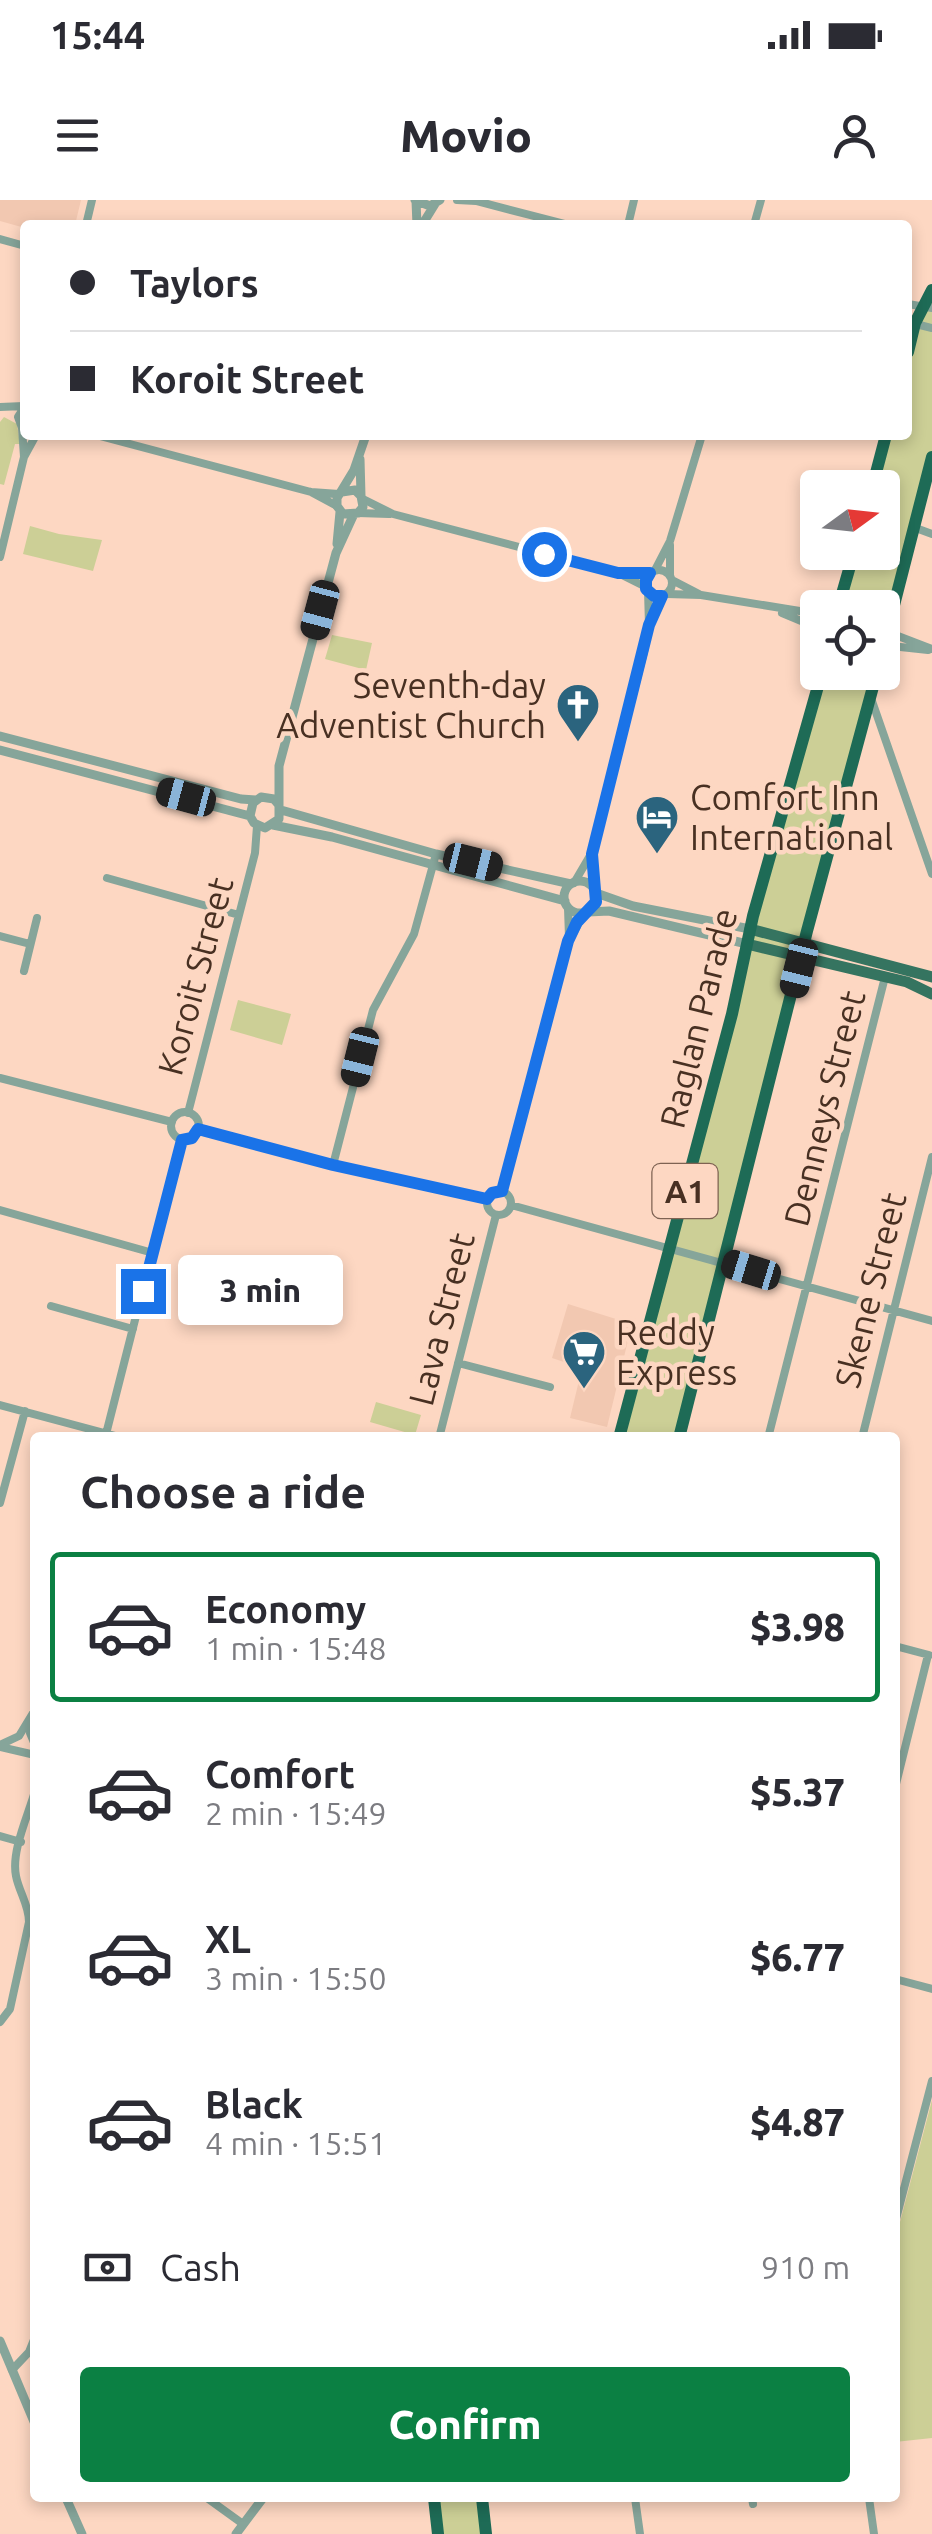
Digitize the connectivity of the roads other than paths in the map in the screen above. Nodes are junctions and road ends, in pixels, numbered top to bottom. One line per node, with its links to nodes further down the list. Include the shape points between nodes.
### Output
1 (416, 200): 4 (street, via 425,206)
2 (457, 200): 3 (street)
3 (475, 200): 5 (street)
4 (438, 202)
5 (550, 220)
6 (932, 290): 7 (highway)
7 (928, 306)
8 (0, 409): 9 (street)
9 (20, 425)
10 (23, 440): 17 (street)
11 (33, 440): 17 (street)
12 (115, 440): 20 (street)
13 (365, 440): 16 (street)
14 (700, 440): 28 (street)
15 (885, 440): 19 (highway)
16 (360, 456): 21 (street); 22 (street)
17 (24, 457): 30 (street)
18 (932, 457): 26 (highway)
19 (877, 470)
20 (311, 492): 21 (street); 23 (street)
21 (341, 493): 22 (street, via 350,489); 23 (street)
22 (362, 497): 24 (street); 25 (street)
23 (338, 509): 24 (street); 29 (street)
24 (356, 514): 25 (street); 29 (street)
25 (393, 514): 32 (street)
26 (912, 527): 27 (street); 35 (highway)
27 (932, 534)
28 (670, 540): 31 (street); 33 (street)
29 (336, 553): 50 (street)
30 (0, 556)
31 (653, 572): 32 (street); 33 (street); 34 (street)
32 (618, 573): 34 (street)
33 (671, 578): 36 (street); 37 (street)
34 (647, 589): 36 (street); 41 (street)
35 (897, 590)
36 (665, 595): 37 (street); 41 (street)
37 (701, 595): 38 (street)
38 (769, 608): 39 (street); 40 (street)
39 (800, 612)
40 (800, 621)
41 (649, 625): 60 (street)
42 (900, 644): 44 (street)
43 (900, 644): 44 (street)
44 (932, 650)
45 (817, 690): 70 (highway, Raglan Parade / A1)
46 (872, 690): 47 (highway, A1)
47 (871, 696): 56 (street); 75 (highway, A1)
48 (0, 736): 51 (street)
49 (0, 750): 53 (street)
50 (278, 771): 51 (street); 52 (street)
51 (258, 798): 52 (street, via 274,799); 53 (street)
52 (280, 808): 55 (street); 59 (street)
53 (250, 816): 54 (street)
54 (258, 826): 55 (street); 58 (street, Koroit Street)
55 (271, 826): 58 (street, Koroit Street); 61 (street)
56 (922, 845): 57 (street); 62 (street)
57 (932, 846)
58 (255, 853): 68 (street, Koroit Street)
59 (436, 854): 61 (street); 64 (street)
60 (592, 854): 64 (street); 65 (street)
61 (433, 865): 66 (street); 86 (street, via 414,934 373,1010)
62 (932, 874)
63 (107, 878): 68 (street)
64 (572, 884): 65 (street, via 585,882); 66 (street)
65 (595, 891): 67 (street); 70 (street, via 617,902)
66 (566, 904): 67 (street); 72 (street, Lava Street)
67 (586, 912): 72 (street, Lava Street); 74 (street, via 608,911)
68 (239, 915): 81 (street, Koroit Street)
69 (37, 918): 73 (street)
70 (750, 929): 74 (highway, Raglan Parade / A1); 75 (main road)
71 (0, 936): 73 (street)
72 (568, 941): 87 (street, Lava Street)
73 (30, 944): 76 (street)
74 (747, 944): 75 (main road); 92 (highway, Raglan Parade / A1)
75 (802, 949): 77 (main road); 94 (highway, A1)
76 (24, 971)
77 (887, 972): 78 (main road); 79 (main road); 95 (street, Denneys Street)
78 (932, 977)
79 (932, 994)
80 (0, 1078): 82 (street)
81 (188, 1113): 82 (street); 83 (street)
82 (172, 1122): 84 (street)
83 (198, 1129): 84 (street); 86 (street)
84 (182, 1140): 93 (street)
85 (932, 1157): 97 (street, Skene Street)
86 (333, 1165): 88 (street)
87 (502, 1191): 88 (street); 89 (street)
88 (487, 1199): 91 (street)
89 (511, 1206): 91 (street); 92 (street)
90 (0, 1210): 93 (street)
91 (496, 1215): 100 (street, Lava Street)
92 (670, 1247): 94 (street); 107 (highway, Raglan Parade / A1)
93 (153, 1253): 99 (street)
94 (724, 1262): 95 (street); 108 (highway, A1)
95 (806, 1288): 97 (street); 109 (street, Denneys Street)
96 (51, 1306): 99 (street)
97 (894, 1311): 98 (street); 110 (street, Skene Street)
98 (932, 1321)
99 (133, 1328): 105 (street)
100 (458, 1363): 101 (street); 106 (street, Lava Street)
101 (550, 1388)
102 (0, 1404): 103 (street)
103 (25, 1411): 104 (street); 111 (street)
104 (96, 1432)
105 (107, 1432)
106 (441, 1432)
107 (621, 1432)
108 (680, 1432)
109 (770, 1432)
110 (864, 1432)
111 (0, 1503)
112 (900, 1647): 113 (street)
113 (930, 1655): 117 (street)
114 (30, 1717): 115 (street, via 19,1736)
115 (0, 1746): 116 (street)
116 (30, 1754)
117 (900, 1769)
118 (30, 1809): 120 (street)
119 (0, 1836): 120 (street)
120 (21, 1842): 123 (street, via 16,1874 29,1922 10,2009)
121 (900, 1981): 122 (street)
122 (932, 1989)
123 (0, 2022)
124 (932, 2081): 125 (street)
125 (900, 2203)
126 (1, 2345): 128 (street)
127 (30, 2350): 128 (street)
128 (12, 2370): 129 (street)
129 (30, 2412)
130 (68, 2502): 138 (street)
131 (213, 2502): 137 (street)
132 (260, 2502): 137 (street)
133 (434, 2502): 140 (highway)
134 (482, 2502): 141 (highway)
135 (636, 2502): 142 (street)
136 (870, 2502): 143 (street)
137 (243, 2524): 139 (street)
138 (82, 2534)
139 (236, 2534)
140 (438, 2534)
141 (486, 2534)
142 (640, 2534)
143 (874, 2534)

